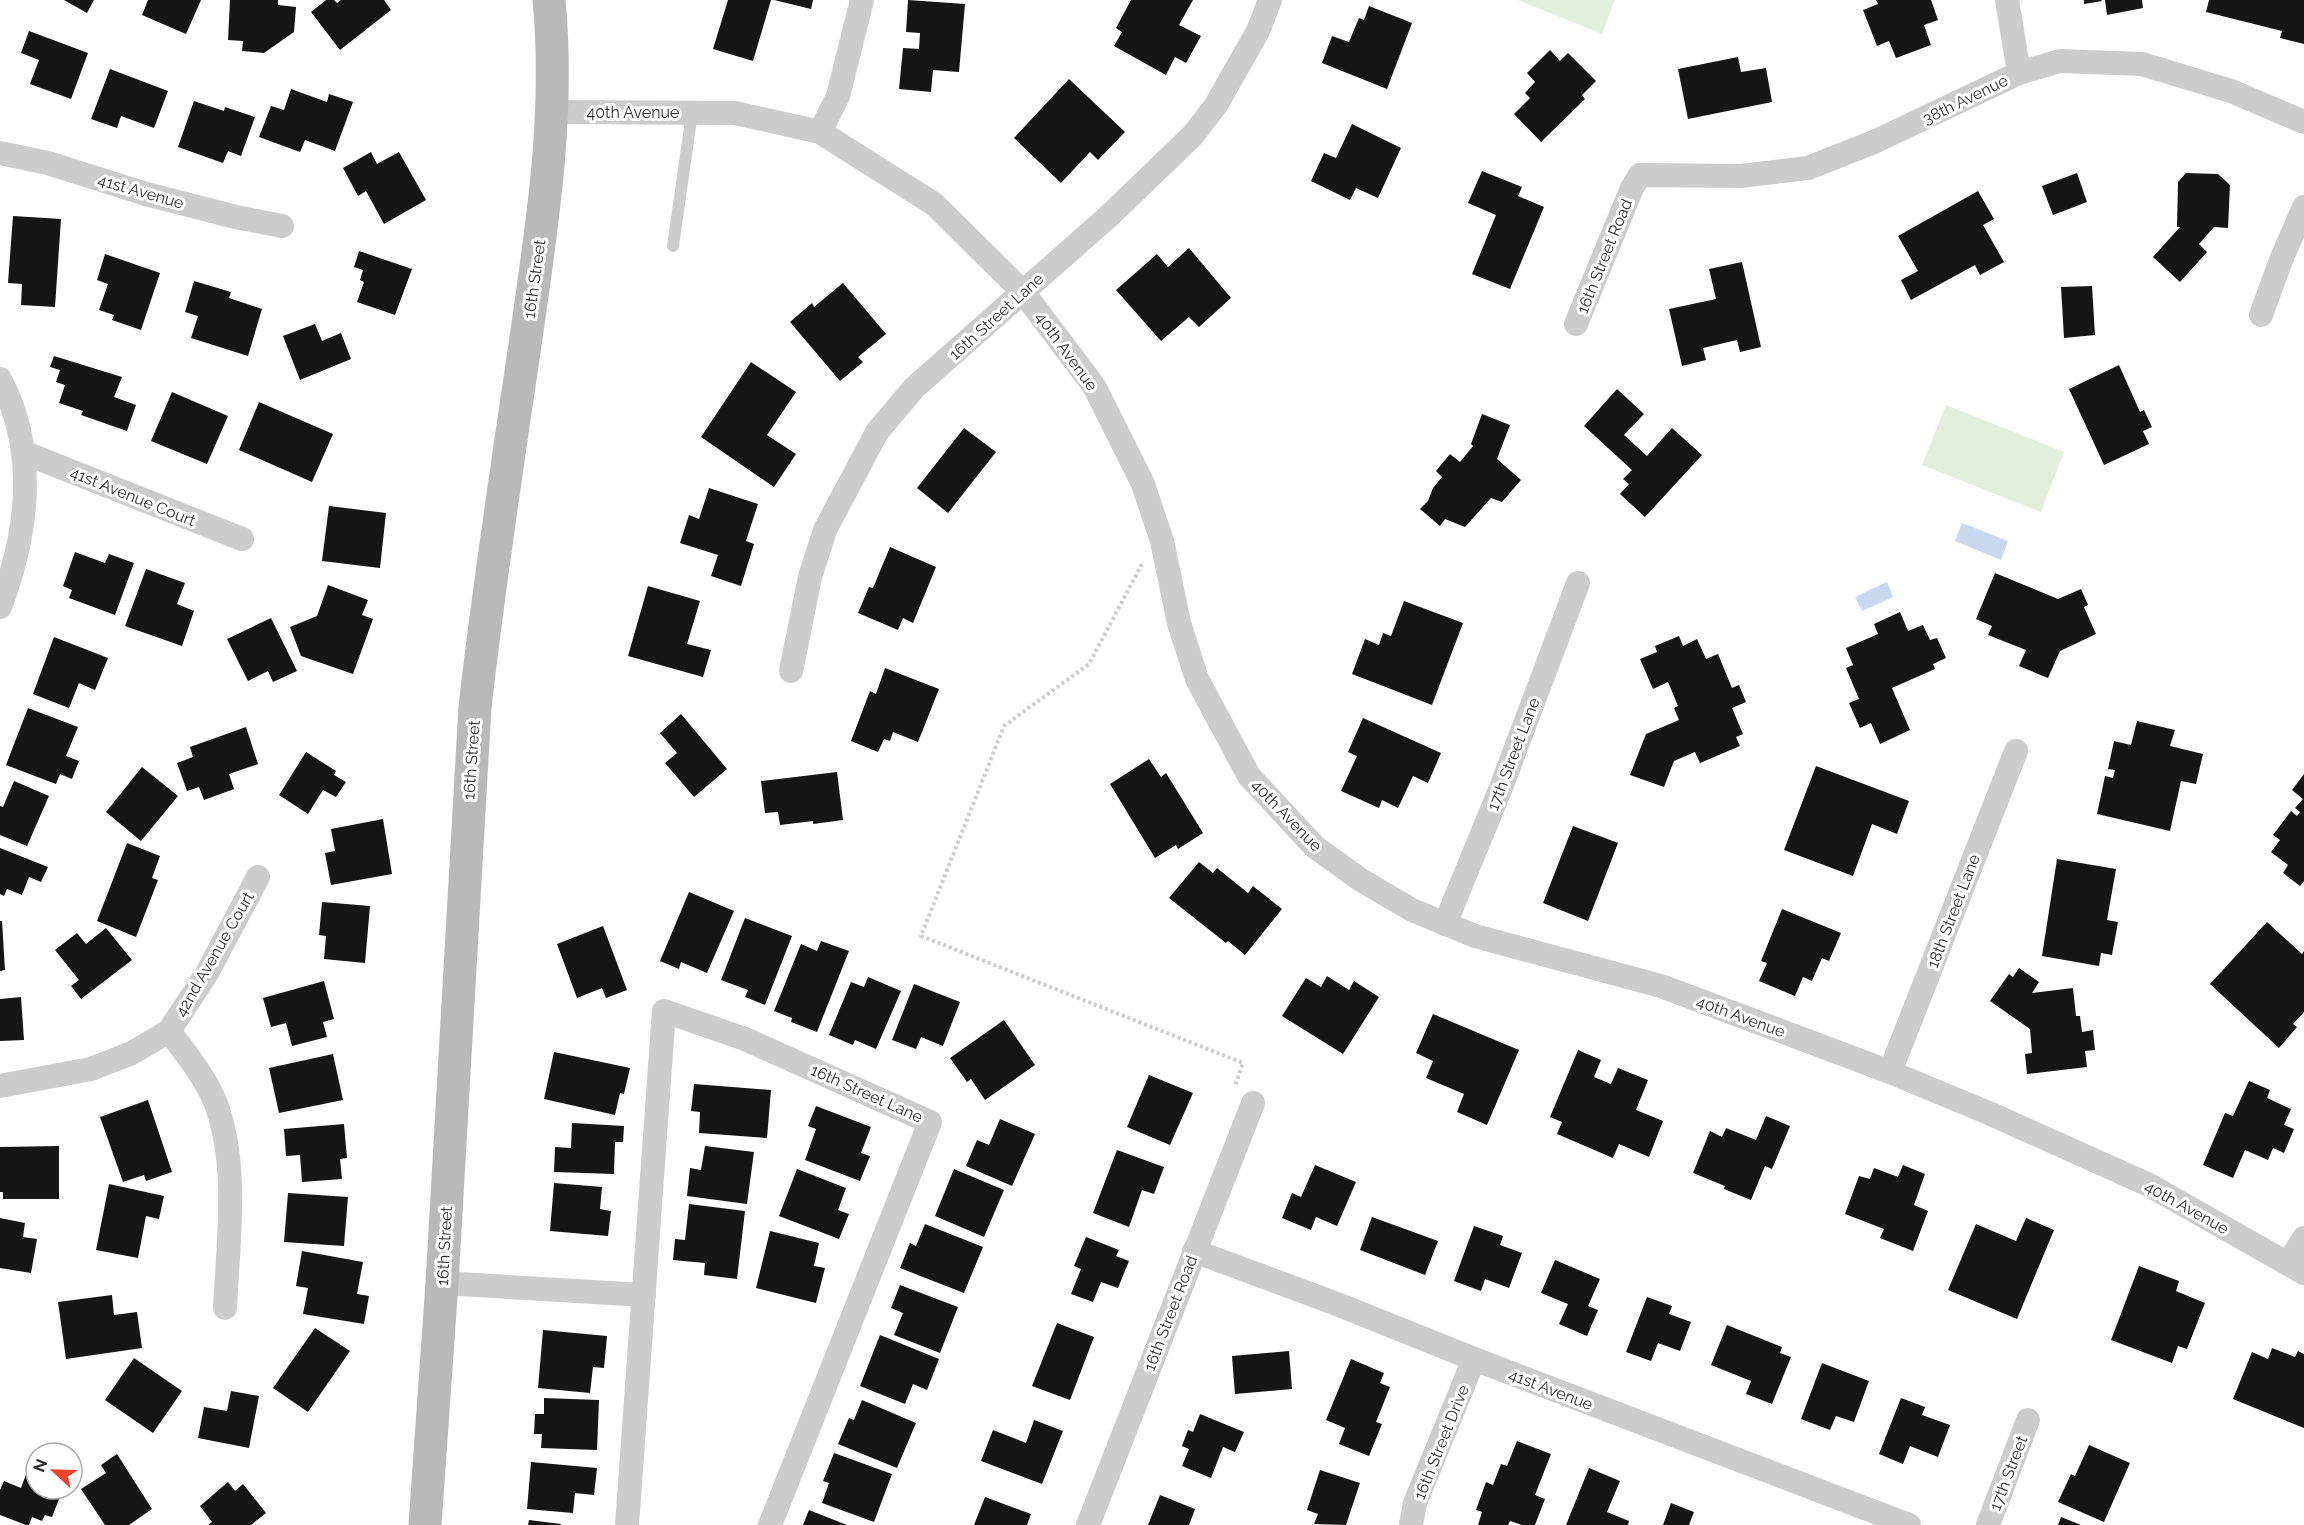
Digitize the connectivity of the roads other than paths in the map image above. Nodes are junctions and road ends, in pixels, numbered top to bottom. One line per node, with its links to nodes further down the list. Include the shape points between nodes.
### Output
1 (549, 0): 6 (main road, 16th Street)
2 (862, 0): 9 (street, via 838,96)
3 (1270, 0): 15 (street, 16th Street Lane, via 1216,105 1192,135 1109,216)
4 (2007, 0): 5 (street)
5 (2019, 73): 8 (street, 38th Avenue, via 2060,61 2142,64 2231,91); 11 (street, 38th Avenue, via 1874,142 1808,168 1740,176 1640,175)
6 (553, 112): 7 (street, 40th Avenue); 34 (main road, 16th Street, via 545,203 475,707)
7 (692, 113): 9 (street, 40th Avenue, via 735,113); 14 (lane)
8 (2304, 122)
9 (820, 132): 15 (street, 40th Avenue, via 934,204)
10 (0, 153): 13 (street, 41st Avenue, via 48,163 146,194)
11 (1632, 188): 17 (street, 16th Street Road)
12 (2304, 207): 16 (street)
13 (282, 226)
14 (673, 246)
15 (1023, 291): 23 (street, 16th Street Lane, via 914,388 877,432 825,530 810,577); 26 (street, 40th Avenue, via 1095,386 1143,484 1162,541 1179,623 1197,679 1249,776 1315,847 1361,880)
16 (2261, 315)
17 (1576, 324)
18 (0, 379): 19 (street, via 12,402)
19 (25, 453): 20 (street, 41st Avenue Court); 22 (street, via 25,507 13,572)
20 (242, 539)
21 (1578, 583): 26 (street, 17th Street Lane)
22 (0, 607)
23 (791, 671)
24 (2016, 751): 28 (street, 18th Street Lane)
25 (258, 877): 27 (street, 42nd Avenue Court, via 207,975)
26 (1445, 924): 28 (street, 40th Avenue, via 1475,936 1661,986)
27 (169, 1031): 29 (street, 42nd Avenue Court, via 132,1053 91,1069); 36 (street, via 200,1071 216,1105 225,1144 231,1198)
28 (1890, 1072): 33 (street, 40th Avenue, via 2149,1185)
29 (0, 1086)
30 (1253, 1103): 32 (street, 16th Street Road)
31 (2304, 1238): 33 (street)
32 (1194, 1251): 37 (street, 41st Avenue); 42 (street, 16th Street Road)
33 (2296, 1268)
34 (442, 1282): 35 (street); 39 (main road, 16th Street)
35 (644, 1295): 40 (street, 16th Street Lane); 41 (street, 16th Street Lane, via 664,1011 745,1039 930,1122)
36 (225, 1308)
37 (1474, 1359): 43 (street, 16th Street Drive, via 1415,1503); 44 (street, 41st Avenue)
38 (2028, 1420): 45 (street, 17th Street)
39 (424, 1525)
40 (627, 1525)
41 (770, 1525)
42 (1088, 1525)
43 (1412, 1525)
44 (1909, 1525)
45 (1988, 1525)

